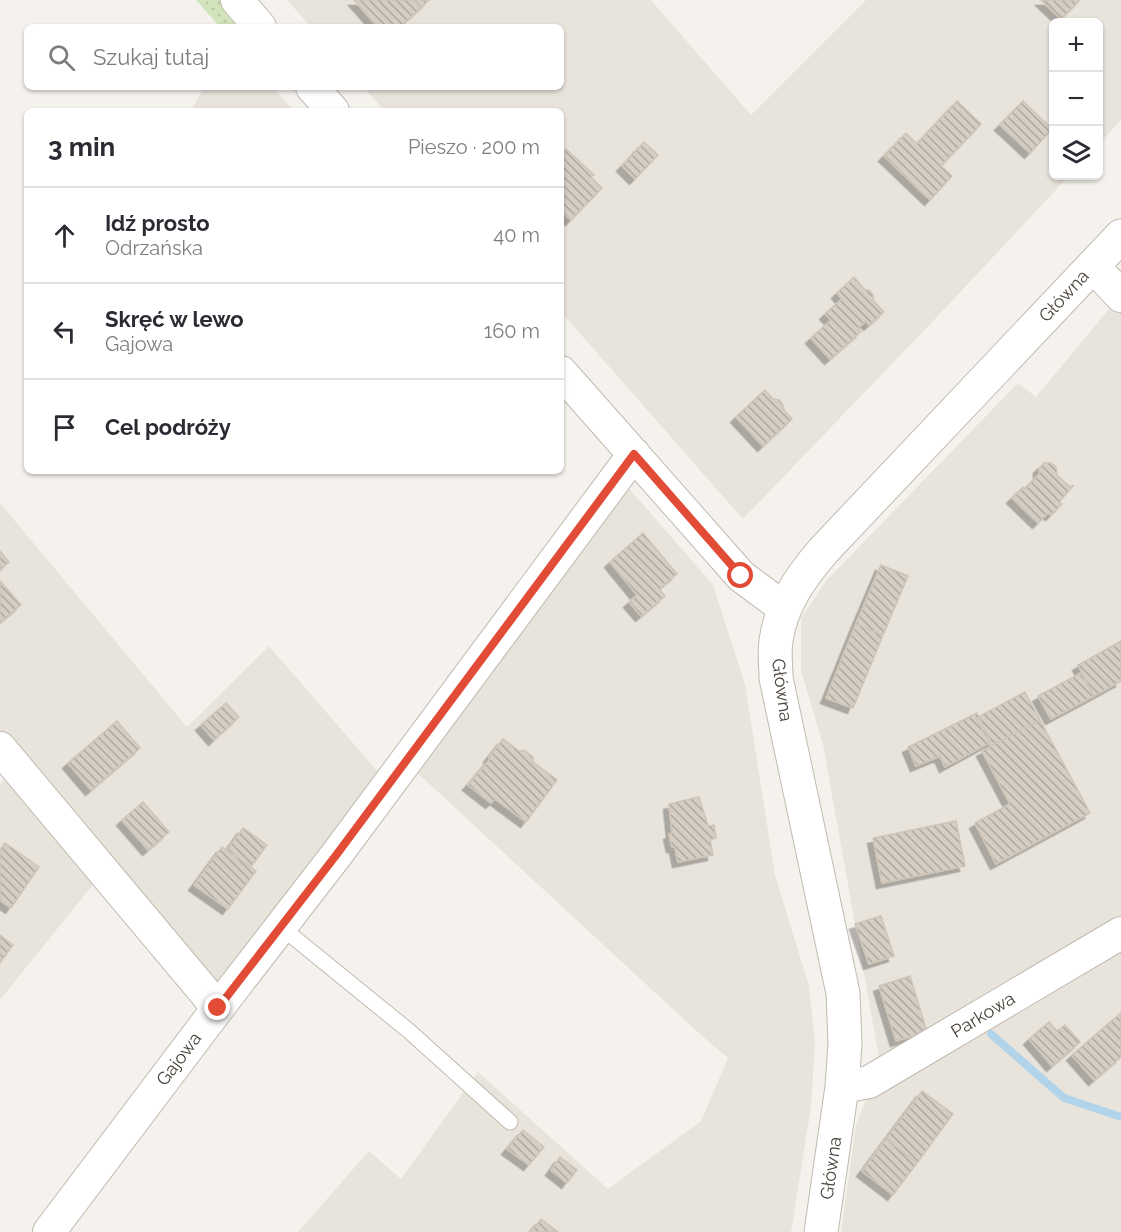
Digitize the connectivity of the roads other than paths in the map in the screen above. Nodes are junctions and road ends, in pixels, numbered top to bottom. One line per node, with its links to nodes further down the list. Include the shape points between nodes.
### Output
1 (237, 0): 2 (street)
2 (257, 24)
3 (315, 90): 4 (street)
4 (330, 108)
5 (1121, 236): 6 (street, Główna)
6 (1093, 266): 7 (street); 10 (street, Główna, via 823,551)
7 (1121, 296)
8 (564, 375): 9 (street)
9 (634, 454): 10 (street, via 741,576); 12 (street, Gajowa)
10 (784, 608): 15 (street, Główna, via 776,642 776,678 843,993)
11 (0, 748): 14 (street)
12 (281, 927): 14 (street, Gajowa); 16 (lane, via 408,1031)
13 (1121, 933): 15 (street, Parkowa, via 869,1082)
14 (218, 1008): 17 (street, Gajowa)
15 (842, 1088): 18 (street, Główna)
16 (510, 1122)
17 (49, 1232)
18 (821, 1232)

